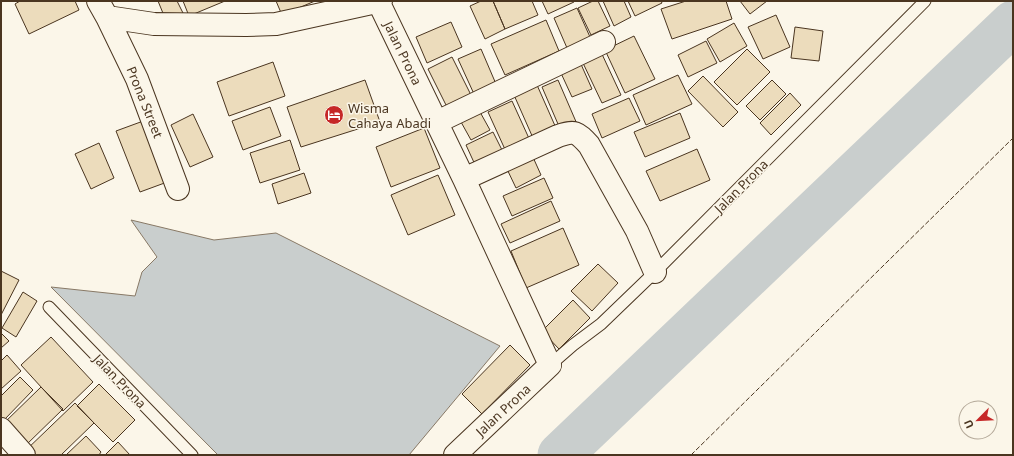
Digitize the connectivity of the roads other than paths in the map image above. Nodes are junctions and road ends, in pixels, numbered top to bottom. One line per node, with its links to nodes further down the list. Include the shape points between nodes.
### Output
1 (379, 1): 3 (street, Jalan Prona, via 276,24 246,25 154,24); 5 (street, Jalan Prona)
2 (925, 1): 8 (lane, Jalan Prona)
3 (102, 9): 7 (street, Prona Street, via 137,80)
4 (604, 42): 5 (street)
5 (436, 122): 6 (street, Jalan Prona)
6 (464, 179): 8 (street, via 558,136 569,132 579,134 589,145 637,231); 10 (street, Jalan Prona)
7 (178, 189)
8 (655, 272): 10 (lane, Jalan Prona, via 601,324)
9 (49, 307): 13 (lane, Jalan Prona)
10 (550, 365): 14 (street, Jalan Prona)
11 (1, 429): 12 (street)
12 (24, 455)
13 (192, 455)
14 (455, 455)

